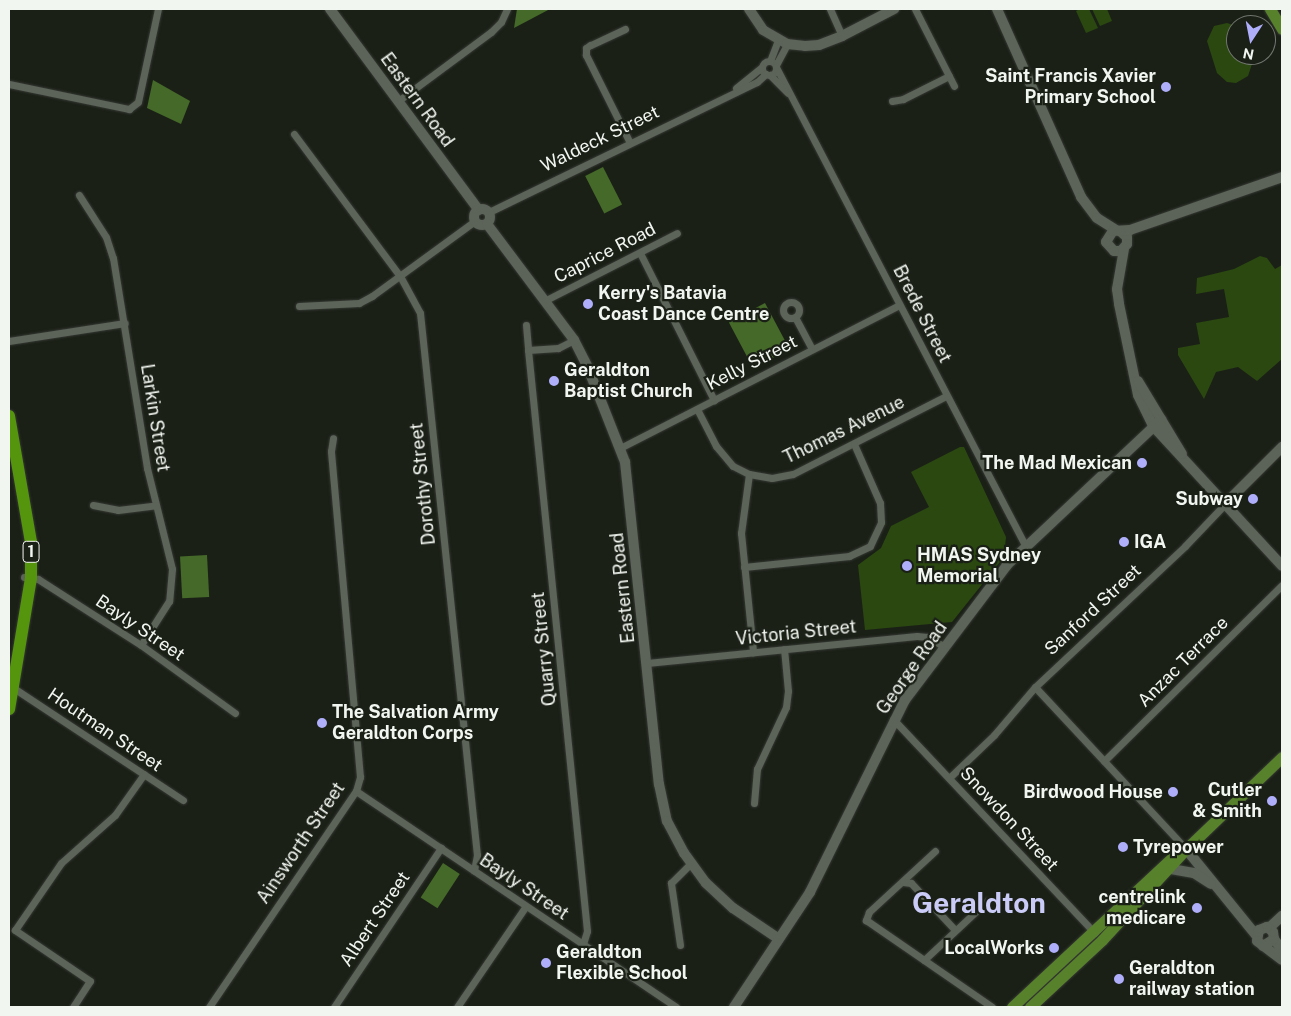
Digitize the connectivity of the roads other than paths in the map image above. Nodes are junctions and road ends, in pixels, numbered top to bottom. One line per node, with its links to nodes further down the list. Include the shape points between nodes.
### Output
1 (158, 9): 18 (street, via 138,102 128,109)
2 (330, 9): 22 (street, Eastern Road)
3 (507, 9): 22 (street, via 491,32)
4 (749, 9): 13 (street, via 763,30)
5 (830, 9): 12 (street)
6 (893, 9): 12 (street)
7 (915, 9): 17 (street)
8 (997, 9): 30 (street, via 1081,197)
9 (1270, 9): 10 (main road)
10 (1282, 28)
11 (625, 29): 25 (street, via 590,45 586,48 586,55)
12 (842, 36): 13 (street, via 819,45)
13 (782, 42): 14 (street)
14 (774, 64): 15 (street, Waldeck Street); 16 (street); 21 (street, Brede Street)
15 (762, 67): 16 (street, Brede Street); 20 (street, Waldeck Street)
16 (768, 74): 20 (street, Waldeck Street); 21 (street, Brede Street)
17 (949, 76): 19 (street); 23 (street, via 903,99)
18 (9, 84)
19 (954, 86)
20 (725, 95): 25 (street, Waldeck Street)
21 (792, 96): 42 (street, Brede Street)
22 (398, 100): 28 (street, Eastern Road)
23 (892, 101)
24 (294, 134): 40 (street, Dorothy Street)
25 (630, 143): 29 (street, Waldeck Street)
26 (1282, 177): 32 (street)
27 (78, 195): 45 (street, Larkin Street, via 106,237)
28 (478, 210): 29 (street); 31 (street)
29 (489, 212): 33 (street)
30 (1097, 218): 34 (street); 36 (street)
31 (475, 221): 33 (street); 40 (street)
32 (1151, 222): 34 (street); 37 (street)
33 (487, 224): 41 (street, Eastern Road)
34 (1118, 231): 36 (street); 37 (street, via 1127,237)
35 (677, 234): 38 (street, Caprice Road)
36 (1108, 243): 37 (street, via 1114,251); 39 (street)
37 (1125, 248): 39 (street)
38 (640, 253): 41 (street, Caprice Road); 52 (street)
39 (1119, 274): 55 (street, via 1118,304 1134,374)
40 (400, 276): 43 (street, via 359,303); 92 (street, Dorothy Street, via 420,312 477,855)
41 (546, 300): 47 (street, Eastern Road)
42 (899, 305): 49 (street, Kelly Street); 51 (street, Brede Street)
43 (299, 306)
44 (795, 318): 49 (street)
45 (125, 323): 48 (street); 64 (street, Larkin Street, via 147,468)
46 (526, 325): 50 (street, Quarry Street)
47 (574, 340): 50 (street, via 558,348); 59 (street, Eastern Road)
48 (9, 341)
49 (812, 349): 52 (street, Kelly Street)
50 (528, 350): 106 (street, Quarry Street, via 588,931)
51 (946, 396): 57 (street, Thomas Avenue); 65 (street, Brede Street)
52 (714, 400): 53 (street, Kelly Street)
53 (697, 409): 59 (street, Kelly Street); 61 (street, Thomas Avenue, via 724,458)
54 (9, 416): 68 (highway, 1, via 30,542)
55 (1157, 423): 62 (street); 65 (street, George Road)
56 (333, 438): 84 (street, Ainsworth Street, via 331,451 361,764)
57 (854, 444): 61 (street, Thomas Avenue, via 793,474 772,478); 67 (street, via 880,503 881,522 870,546 849,556)
58 (1282, 447): 62 (street, Sanford Street)
59 (620, 448): 74 (street, Eastern Road, via 630,499)
60 (9, 449): 68 (highway, 1)
61 (749, 474): 67 (street, via 741,522)
62 (1225, 504): 66 (street); 76 (street, Sanford Street, via 1185,546)
63 (93, 505): 64 (street, via 118,510)
64 (156, 505): 70 (street, Larkin Street, via 172,569 169,601)
65 (1025, 546): 71 (street, George Road)
66 (1282, 566)
67 (744, 567): 73 (street)
68 (28, 578): 70 (street, Bayly Street, via 38,579); 75 (highway, 1)
69 (1282, 585): 81 (street, Anzac Terrace)
70 (141, 645): 78 (street, Bayly Street)
71 (945, 647): 72 (street, Victoria Street, via 927,637 917,636); 79 (street, George Road)
72 (784, 649): 73 (street, Victoria Street); 86 (street, via 788,691 786,707 757,769)
73 (753, 652): 74 (street, Victoria Street)
74 (647, 664): 90 (street, Eastern Road, via 661,797 672,832)
75 (10, 685): 77 (highway, 1); 82 (street, Houtman Street)
76 (1035, 687): 81 (street); 83 (street, Sanford Street, via 994,735)
77 (9, 709)
78 (235, 713)
79 (893, 719): 83 (street, Snowdon Street); 104 (street, George Road, via 830,857)
80 (1282, 756): 88 (main road)
81 (1104, 761): 88 (street)
82 (144, 774): 85 (street, Houtman Street); 113 (street, via 115,815 61,863 15,930 90,981)
83 (949, 778): 101 (street, Snowdon Street)
84 (356, 791): 87 (street, Bayly Street); 114 (street, Ainsworth Street)
85 (183, 800)
86 (754, 803)
87 (441, 848): 92 (street, Bayly Street); 115 (street, Albert Street)
88 (1186, 849): 91 (main road); 94 (street); 101 (main road, via 1174,855)
89 (935, 851): 93 (street)
90 (690, 864): 104 (street, Eastern Road, via 723,900); 107 (street, via 671,883)
91 (1171, 869): 94 (street, via 1194,873); 105 (main road)
92 (474, 871): 96 (street, Bayly Street)
93 (903, 882): 100 (street, via 911,883); 110 (street, via 869,912 866,920)
94 (1221, 890): 97 (street)
95 (987, 901): 100 (street)
96 (526, 906): 106 (street, Bayly Street); 116 (street)
97 (1240, 912): 102 (street); 103 (street)
98 (1282, 916): 102 (street)
99 (1282, 926): 102 (street)
100 (955, 930): 110 (street)
101 (1093, 932): 105 (street, Snowdon Street); 119 (main road)
102 (1271, 933): 103 (street, via 1261,928); 108 (street); 109 (street)
103 (1256, 935): 108 (street, via 1257,941)
104 (779, 939): 112 (street, George Road)
105 (1102, 940): 120 (main road)
106 (583, 944): 117 (street, Bayly Street)
107 (680, 945)
108 (1264, 946): 111 (street)
109 (1282, 950)
110 (924, 960): 118 (street)
111 (1282, 960)
112 (734, 1006)
113 (73, 1007)
114 (209, 1007)
115 (334, 1007)
116 (458, 1007)
117 (676, 1007)
118 (992, 1007)
119 (1012, 1007)
120 (1030, 1007)

